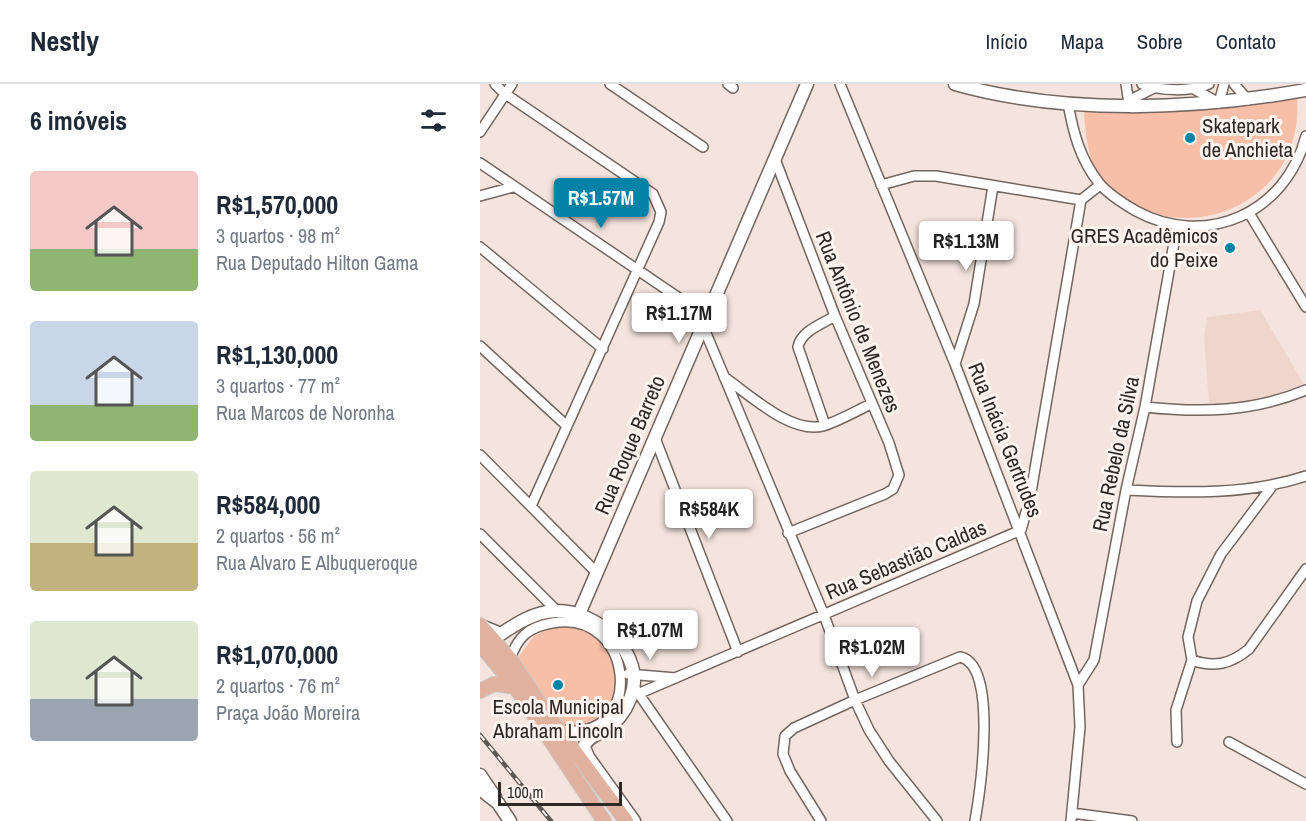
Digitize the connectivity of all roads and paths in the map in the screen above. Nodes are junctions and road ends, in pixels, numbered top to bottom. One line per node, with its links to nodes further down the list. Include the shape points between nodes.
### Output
1 (495, 84): 15 (street)
2 (512, 84): 15 (street)
3 (610, 84): 22 (street)
4 (840, 84): 26 (street, Rua Inácia Gertrudes)
5 (955, 84): 18 (street, via 1009,97)
6 (1126, 84): 17 (street)
7 (1142, 84): 12 (street)
8 (1209, 84): 13 (street)
9 (1224, 84): 19 (street)
10 (1233, 84): 16 (street)
11 (807, 85): 23 (street, Rua Roque Barreto)
12 (1154, 88): 13 (street); 17 (street)
13 (1194, 90): 19 (street)
14 (1306, 90): 16 (street)
15 (504, 93): 20 (street); 35 (street, via 653,194 661,212 660,222)
16 (1248, 100): 19 (street)
17 (1130, 102): 18 (street); 19 (street)
18 (1068, 103): 27 (street, via 1078,147)
19 (1219, 103)
20 (480, 132)
21 (1306, 136): 24 (street)
22 (703, 147)
23 (775, 159): 37 (street, Rua Antônio de Menezes); 38 (street, Rua Roque Barreto)
24 (1302, 162): 32 (street)
25 (480, 163): 29 (street)
26 (881, 185): 28 (street, via 914,176 936,176); 41 (street, Rua Inácia Gertrudes)
27 (1100, 185): 31 (street); 33 (street, via 1144,215)
28 (993, 186): 31 (street); 41 (street, via 974,304)
29 (513, 188): 30 (street); 35 (street)
30 (480, 196)
31 (1081, 200): 54 (street, via 1030,498)
32 (1249, 213): 33 (street, via 1220,225); 36 (street)
33 (1177, 226): 45 (street, Rua Rebelo da Silva)
34 (480, 247): 40 (street)
35 (639, 270): 38 (street); 40 (street)
36 (1306, 307)
37 (835, 316): 44 (street, Rua Antônio de Menezes); 46 (street, via 805,333 798,347)
38 (705, 321): 42 (street); 48 (street, Rua Roque Barreto)
39 (480, 346): 47 (street)
40 (603, 349): 47 (street)
41 (956, 364): 54 (street, Rua Inácia Gertrudes)
42 (724, 377): 46 (street, via 786,420 800,426); 55 (street)
43 (1306, 390): 45 (street, via 1255,407 1224,411)
44 (871, 404): 46 (street); 55 (street, Rua Antônio de Menezes, via 899,476 893,489)
45 (1145, 407): 52 (street, Rua Rebelo da Silva)
46 (825, 425)
47 (567, 426): 53 (street)
48 (655, 438): 58 (street, Rua Roque Barreto); 66 (street)
49 (480, 455): 53 (street)
50 (1306, 476): 51 (street)
51 (1273, 485): 52 (street, via 1186,492); 68 (street, via 1221,554 1202,591 1188,637)
52 (1126, 490): 71 (street, Rua Rebelo da Silva, via 1094,660)
53 (531, 506): 58 (street)
54 (1021, 530): 60 (street, Rua Sebastião Caldas); 71 (street, Rua Inácia Gertrudes)
55 (788, 533): 60 (street)
56 (480, 534): 59 (street)
57 (1306, 569): 68 (street, via 1249,649 1237,659 1205,665)
58 (597, 573): 61 (street, Rua Roque Barreto)
59 (557, 611): 61 (street); 63 (street, via 534,615)
60 (824, 615): 66 (street, Rua Sebastião Caldas); 75 (street)
61 (577, 618): 64 (street, via 544,624); 69 (street, via 598,622 617,639 629,660)
62 (480, 625): 63 (street); 67 (main road)
63 (501, 634): 64 (street)
64 (521, 635): 67 (street)
65 (480, 644): 72 (main road)
66 (738, 652): 70 (street, Rua Sebastião Caldas)
67 (510, 659): 76 (main road)
68 (1192, 660): 77 (street, via 1176,710)
69 (626, 676): 70 (street); 73 (street); 76 (street, via 607,717 585,730)
70 (676, 678): 73 (street, Rua Sebastião Caldas)
71 (1078, 685): 83 (street, Rua Inácia Gertrudes, via 1080,727)
72 (515, 687): 74 (main road, via 494,684); 85 (main road)
73 (637, 690): 87 (street, via 617,721 586,740 584,747); 88 (street)
74 (480, 692)
75 (855, 700): 89 (street, via 785,736 783,754); 90 (street, via 890,761); 91 (street, via 960,657 971,662 982,700 984,731 983,772)
76 (560, 730): 86 (main road)
77 (1177, 742)
78 (1229, 742): 80 (street)
79 (480, 775): 82 (street)
80 (1306, 784)
81 (480, 789): 82 (street)
82 (498, 803): 84 (street)
83 (1072, 817): 92 (street)
84 (510, 821)
85 (604, 821)
86 (626, 821)
87 (634, 821)
88 (727, 821)
89 (820, 821)
90 (937, 821)
91 (975, 821)
92 (1132, 821)

